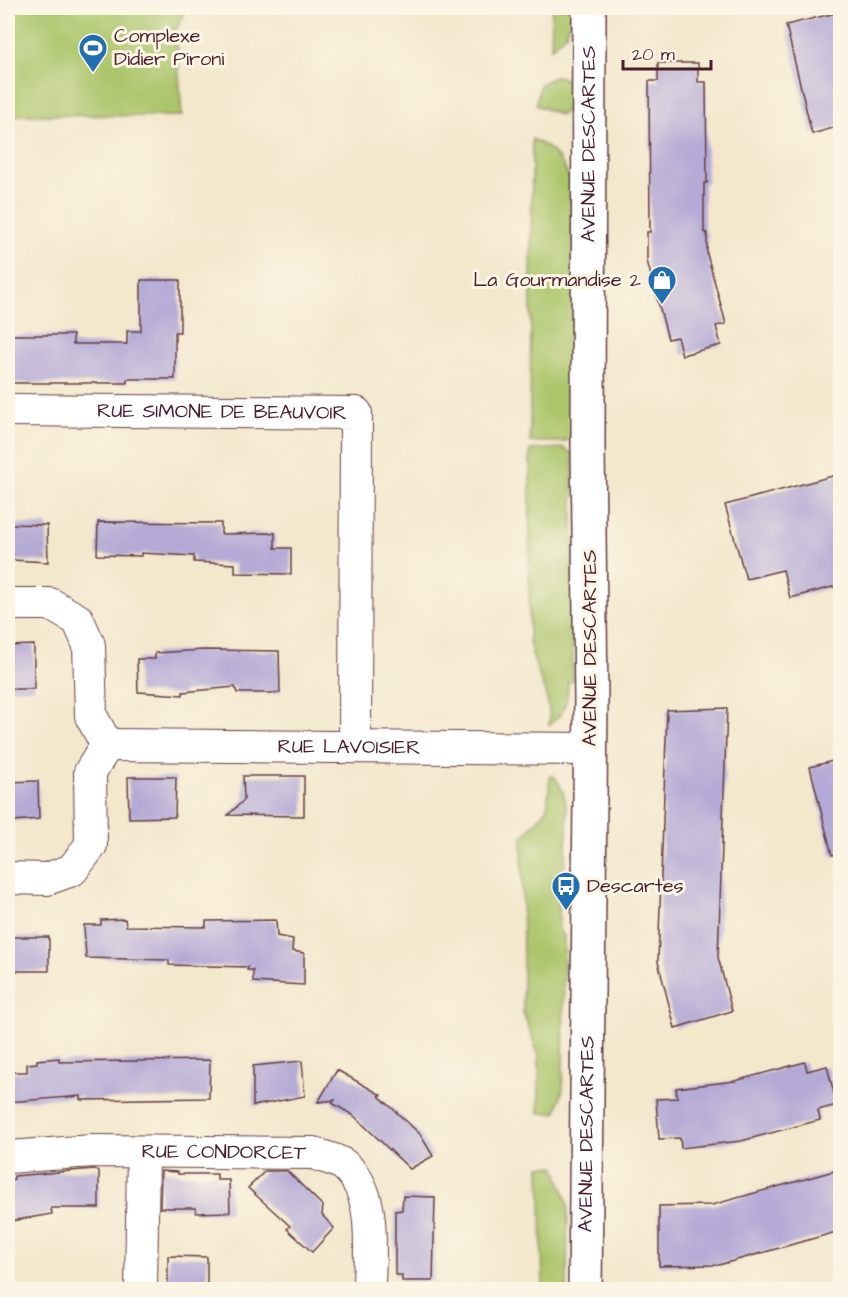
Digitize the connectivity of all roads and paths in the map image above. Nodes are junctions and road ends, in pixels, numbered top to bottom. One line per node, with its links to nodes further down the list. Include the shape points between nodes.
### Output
1 (589, 8): 6 (main road, AVENUE DESCARTES)
2 (8, 410): 5 (street, RUE SIMONE DE BEAUVOIR, via 356,413)
3 (8, 604): 4 (street, via 50,604 78,620 89,645 91,716)
4 (107, 745): 5 (street, RUE LAVOISIER); 7 (street, via 90,772 91,845 72,870 47,879)
5 (356, 745): 6 (street, RUE LAVOISIER)
6 (590, 749): 12 (main road, AVENUE DESCARTES)
7 (8, 878)
8 (143, 1152): 9 (street, RUE CONDORCET); 10 (street); 11 (street, RUE CONDORCET, via 314,1153 344,1165 362,1191 368,1220)
9 (8, 1157)
10 (141, 1290)
11 (369, 1290)
12 (585, 1290)

